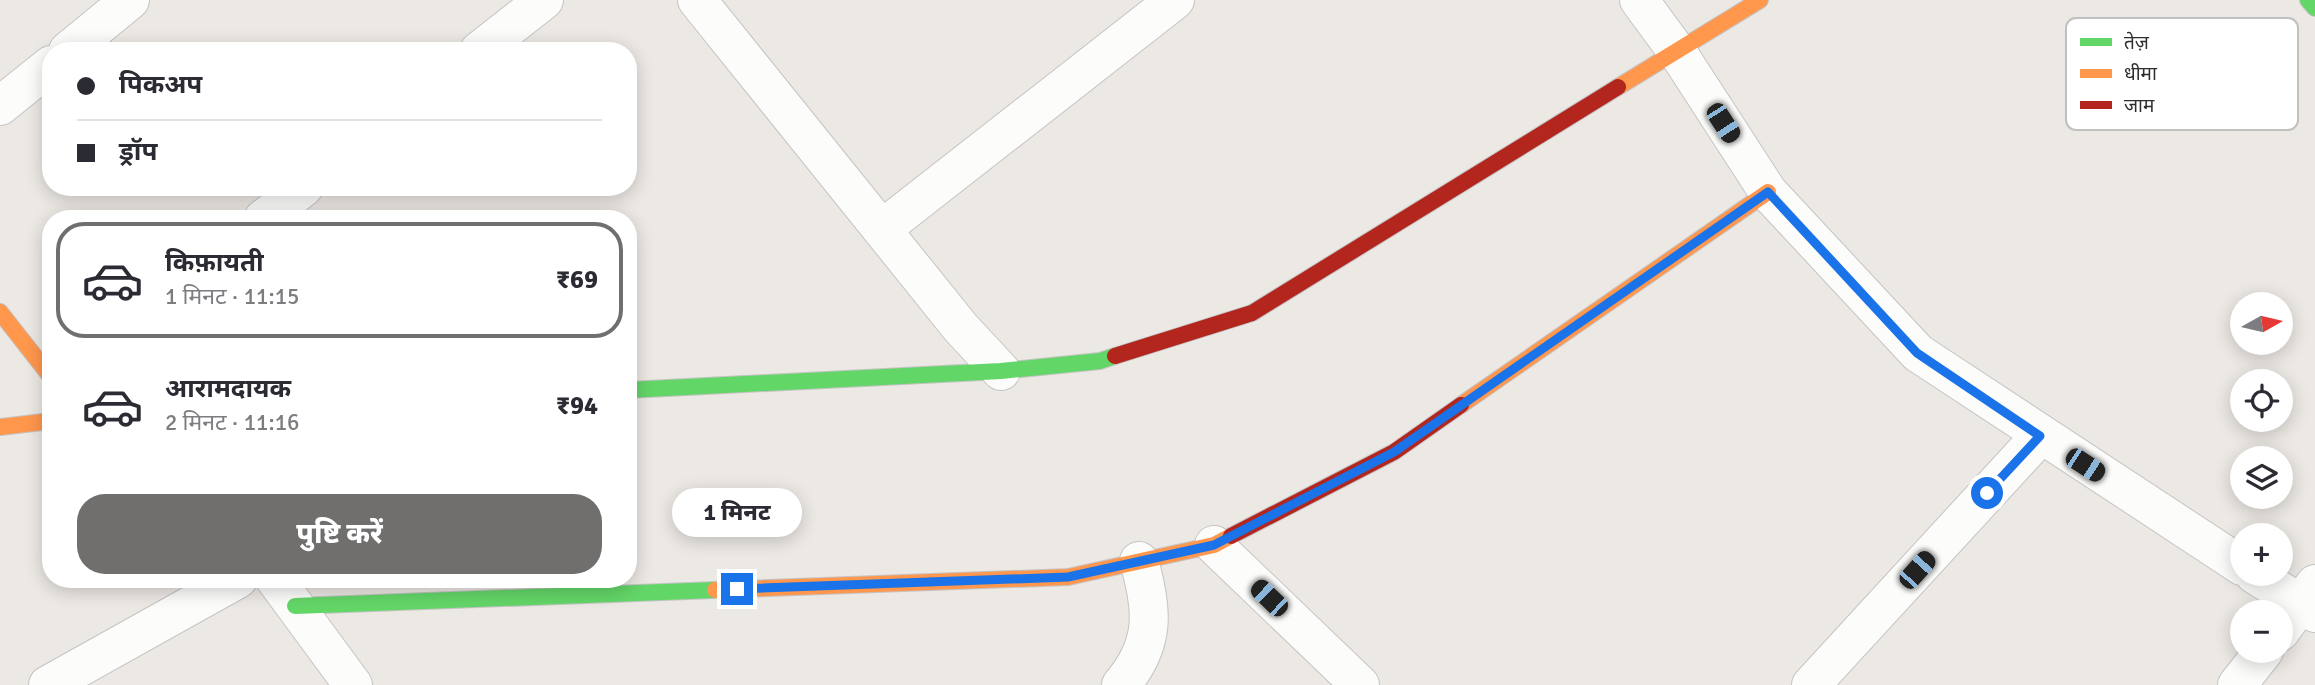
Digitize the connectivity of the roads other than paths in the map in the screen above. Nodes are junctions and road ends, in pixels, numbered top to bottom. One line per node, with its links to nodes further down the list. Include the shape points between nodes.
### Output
1 (130, 0): 9 (street)
2 (544, 0): 10 (street)
3 (697, 0): 17 (street)
4 (1175, 0): 17 (street)
5 (1639, 0): 11 (street)
6 (1760, 0): 11 (street)
7 (2308, 0): 8 (street)
8 (2315, 8)
9 (79, 42)
10 (490, 42)
11 (1678, 53): 14 (street); 20 (street, via 1252,313 1100,361)
12 (42, 72): 13 (street)
13 (0, 106)
14 (1768, 192): 24 (street, via 1917,353); 25 (street, via 1394,452)
15 (292, 196): 16 (street)
16 (275, 210)
17 (882, 229): 20 (street)
18 (0, 312): 19 (street)
19 (42, 365)
20 (1001, 371): 21 (street)
21 (637, 390)
22 (42, 422): 23 (street)
23 (0, 427)
24 (2040, 436): 26 (street); 39 (street)
25 (1214, 545): 27 (street); 38 (street)
26 (2230, 558)
27 (1139, 561): 28 (street, via 1068,577); 37 (street, via 1150,601 1148,637)
28 (637, 586)
29 (2271, 586): 33 (street)
30 (222, 588): 35 (street)
31 (530, 588): 32 (street)
32 (285, 593): 36 (street)
33 (2303, 608)
34 (2254, 663): 40 (street)
35 (48, 685)
36 (353, 685)
37 (1121, 685)
38 (1360, 685)
39 (1811, 685)
40 (2237, 685)

